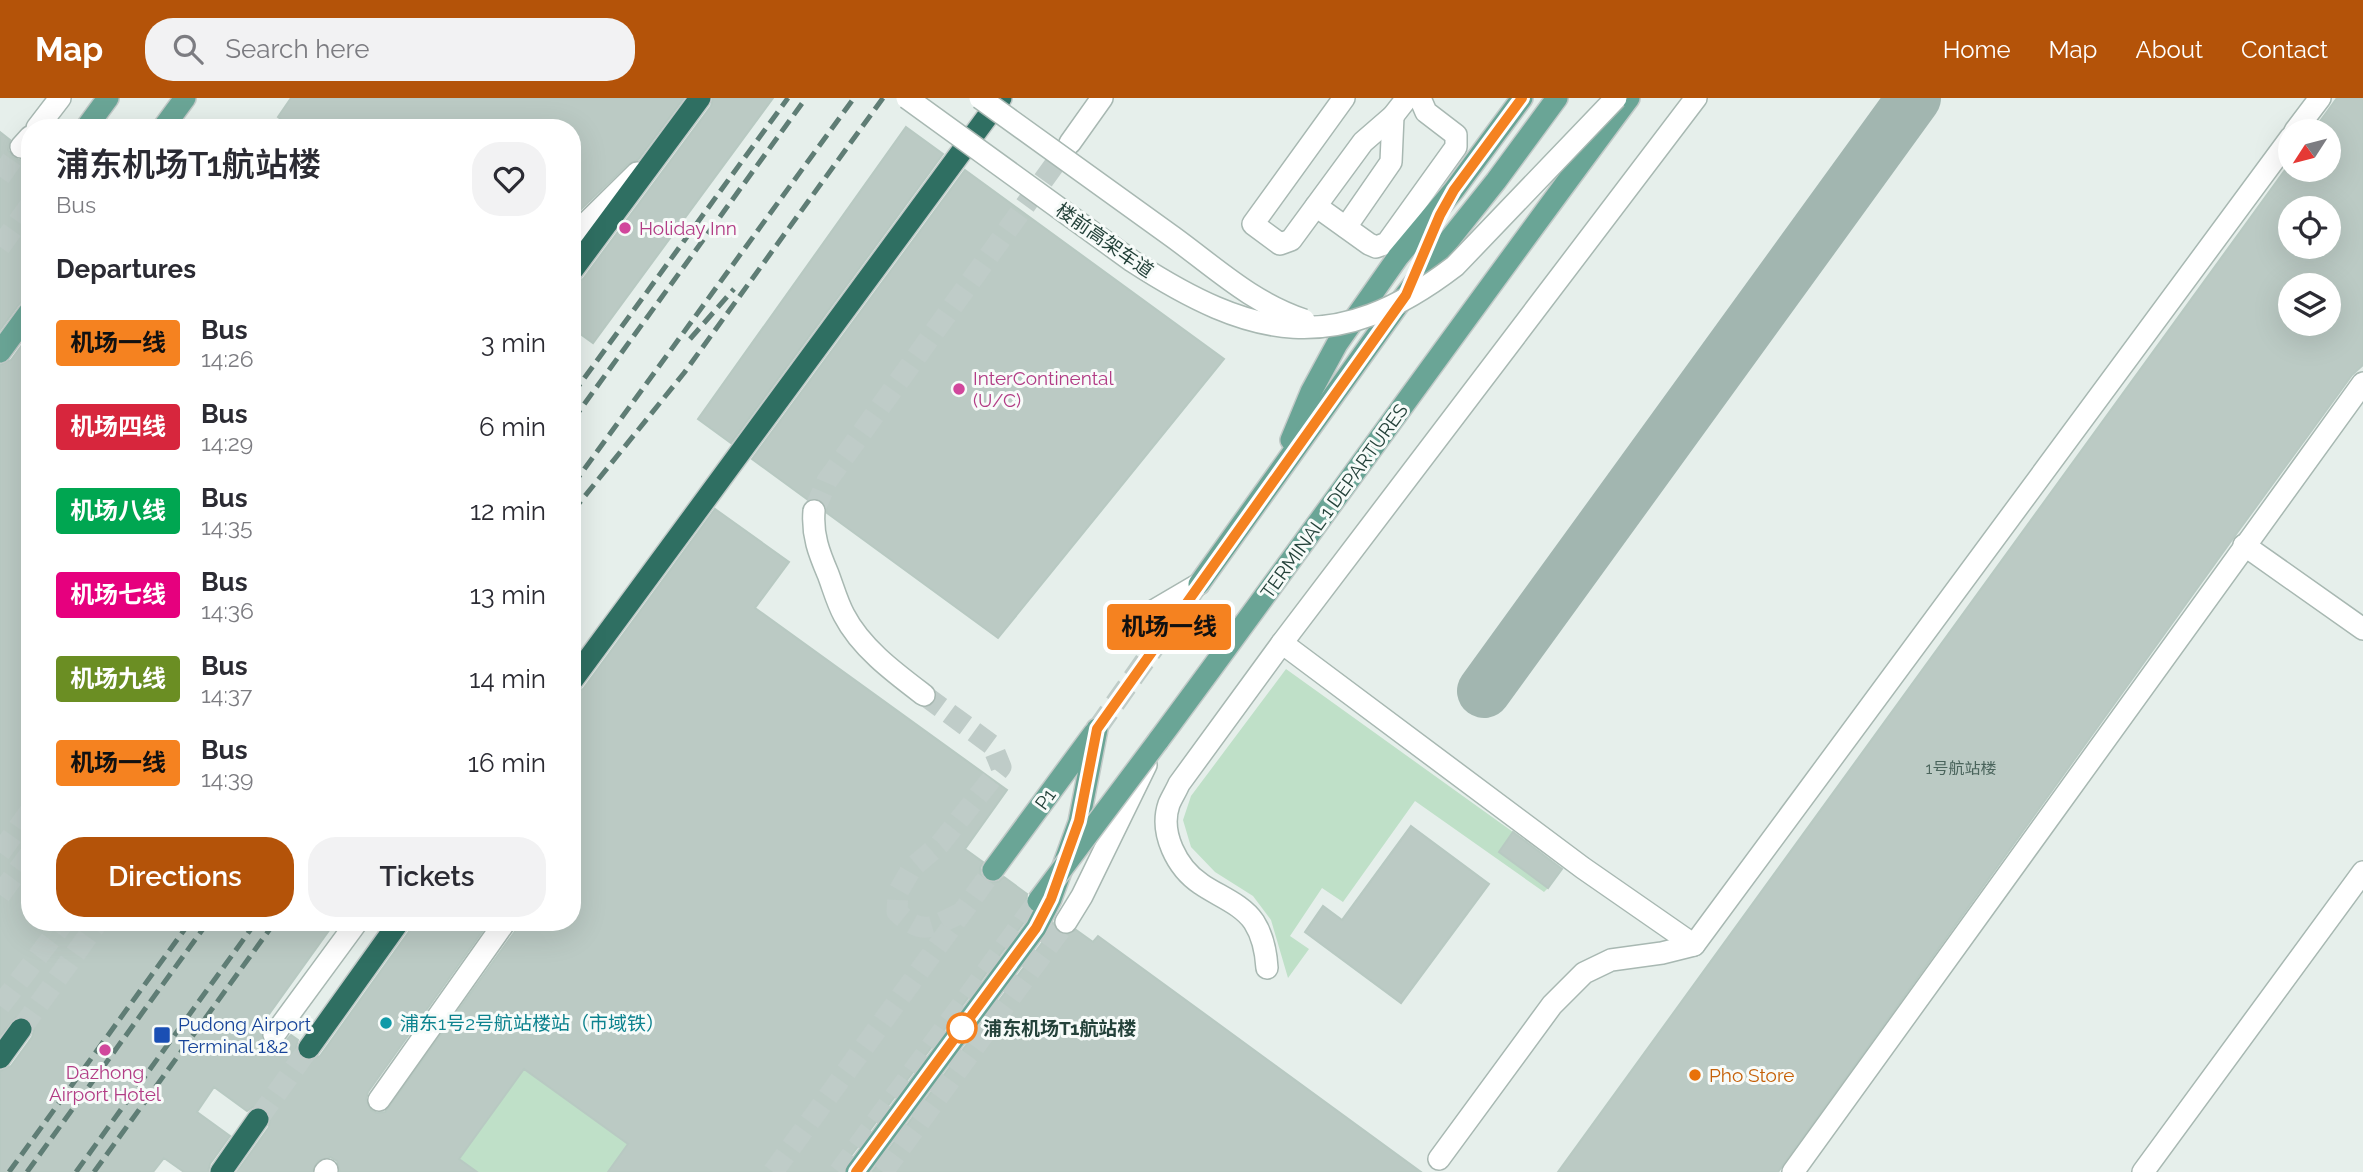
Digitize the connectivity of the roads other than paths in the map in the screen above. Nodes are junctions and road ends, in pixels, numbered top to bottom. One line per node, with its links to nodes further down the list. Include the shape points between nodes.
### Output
1 (60, 98): 19 (street)
2 (108, 98): 20 (main road)
3 (185, 98): 21 (main road)
4 (700, 98): 24 (highway)
5 (907, 98): 33 (street, 楼前高架车道, bridge, via 1166,283 1252,320)
6 (980, 98): 33 (street, bridge, via 1242,290 1283,313)
7 (1001, 98): 43 (highway)
8 (1102, 98): 23 (street)
9 (1344, 98): 27 (street, via 1253,224 1280,244 1292,240)
10 (1407, 98): 18 (street)
11 (1420, 98): 28 (street, via 1426,112 1456,135 1456,147 1387,243 1376,247)
12 (1522, 98): 26 (main road)
13 (1556, 98): 31 (main road)
14 (1616, 98): 33 (street, 楼前高架车道, bridge, via 1455,266 1380,313)
15 (1629, 98): 45 (main road, TERMINAL 1 DEPARTURES)
16 (1696, 98): 42 (street)
17 (2319, 98): 22 (street)
18 (1393, 116): 27 (street, via 1363,142); 28 (street, via 1391,162)
19 (44, 119)
20 (93, 119)
21 (170, 119)
22 (2304, 119)
23 (1070, 143)
24 (666, 144): 29 (street); 30 (highway)
25 (2278, 155): 53 (street)
26 (1454, 190): 31 (main road); 36 (main road, via 1398,257 1337,344)
27 (1316, 206): 28 (street)
28 (1346, 227)
29 (581, 228)
30 (581, 259)
31 (1406, 295): 36 (main road)
32 (21, 323): 34 (main road)
33 (1326, 328)
34 (0, 352)
35 (2363, 383): 38 (street)
36 (1275, 477): 39 (main road)
37 (814, 512): 44 (street, via 816,544 845,616 865,644)
38 (2245, 545): 41 (street); 64 (street)
39 (1199, 584): 40 (street)
40 (1153, 611)
41 (2363, 629)
42 (1282, 643): 53 (street); 54 (street, via 1179,784 1168,806 1167,829 1181,866 1254,922 1266,951)
43 (581, 669)
44 (924, 695)
45 (1158, 741): 48 (main road, TERMINAL 1 DEPARTURES, bridge); 49 (street, bridge)
46 (993, 870): 63 (main road, P1, via 1097,729 1079,821 1036,928)
47 (2363, 872): 65 (street)
48 (1038, 901)
49 (1066, 922)
50 (350, 931): 56 (street)
51 (393, 931): 57 (highway)
52 (499, 931): 59 (street)
53 (1694, 945): 61 (street, via 1611,960 1584,973 1552,1005)
54 (1267, 968)
55 (21, 1029): 58 (highway)
56 (274, 1035)
57 (309, 1048)
58 (0, 1058)
59 (379, 1100)
60 (258, 1119): 62 (highway)
61 (1439, 1159)
62 (221, 1172)
63 (856, 1172)
64 (1793, 1172)
65 (2143, 1172)

